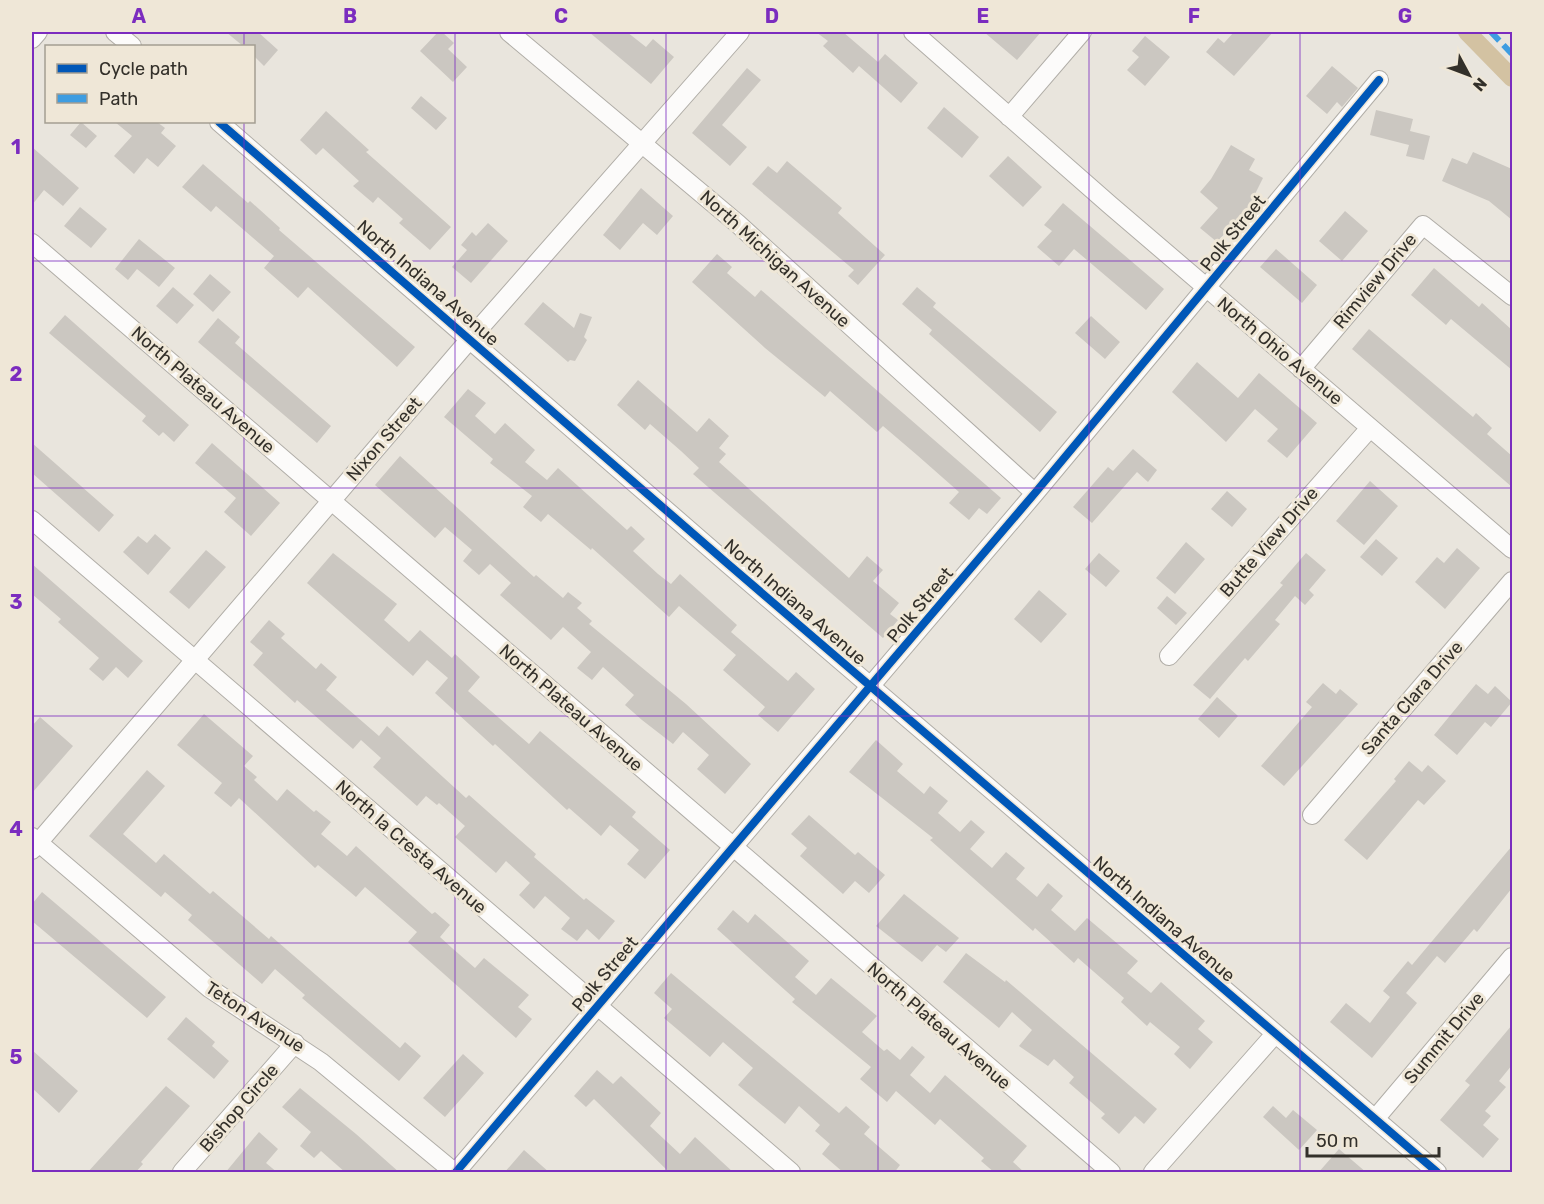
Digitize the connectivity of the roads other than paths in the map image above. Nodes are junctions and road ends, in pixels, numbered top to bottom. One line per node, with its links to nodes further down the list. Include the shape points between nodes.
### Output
1 (38, 32): 7 (street)
2 (115, 32): 8 (street)
3 (509, 32): 12 (street, North Michigan Avenue)
4 (740, 32): 12 (street, Nixon Street)
5 (913, 32): 10 (street, North Ohio Avenue)
6 (1082, 32): 10 (street)
7 (32, 39)
8 (131, 45)
9 (1379, 80): 14 (street, Polk Street)
10 (1009, 117): 14 (street, North Ohio Avenue)
11 (220, 123): 16 (street, North Indiana Avenue)
12 (641, 143): 16 (street, Nixon Street); 19 (street, North Michigan Avenue, via 738,224)
13 (32, 243): 20 (street, North Plateau Avenue)
14 (1207, 289): 17 (street, North Ohio Avenue); 19 (street, Polk Street)
15 (1512, 296): 17 (street, Rimview Drive, via 1423,225)
16 (470, 339): 20 (street, Nixon Street); 26 (street, North Indiana Avenue)
17 (1301, 369): 18 (street, North Ohio Avenue)
18 (1370, 428): 22 (street, North Ohio Avenue); 24 (street, Butte View Drive)
19 (1035, 493): 26 (street, Polk Street)
20 (331, 500): 25 (street, Nixon Street); 29 (street, North Plateau Avenue)
21 (32, 520): 25 (street, North la Cresta Avenue)
22 (1512, 549)
23 (1512, 581): 27 (street, Santa Clara Drive)
24 (1169, 656)
25 (194, 660): 28 (street, Nixon Street); 31 (street, North la Cresta Avenue)
26 (870, 687): 29 (street, Polk Street); 32 (street, North Indiana Avenue)
27 (1312, 815)
28 (34, 843): 33 (street, Teton Avenue, via 209,988)
29 (732, 848): 31 (street, Polk Street); 38 (street, North Plateau Avenue)
30 (1512, 957): 34 (street, Summit Drive)
31 (597, 1007): 36 (street, Polk Street); 37 (street, North la Cresta Avenue)
32 (1275, 1034): 34 (street, North Indiana Avenue); 39 (street)
33 (295, 1043): 35 (street, Bishop Circle); 36 (street, Teton Avenue)
34 (1374, 1119): 40 (street, North Indiana Avenue)
35 (182, 1173)
36 (455, 1173)
37 (791, 1173)
38 (1111, 1173)
39 (1153, 1173)
40 (1437, 1173)

